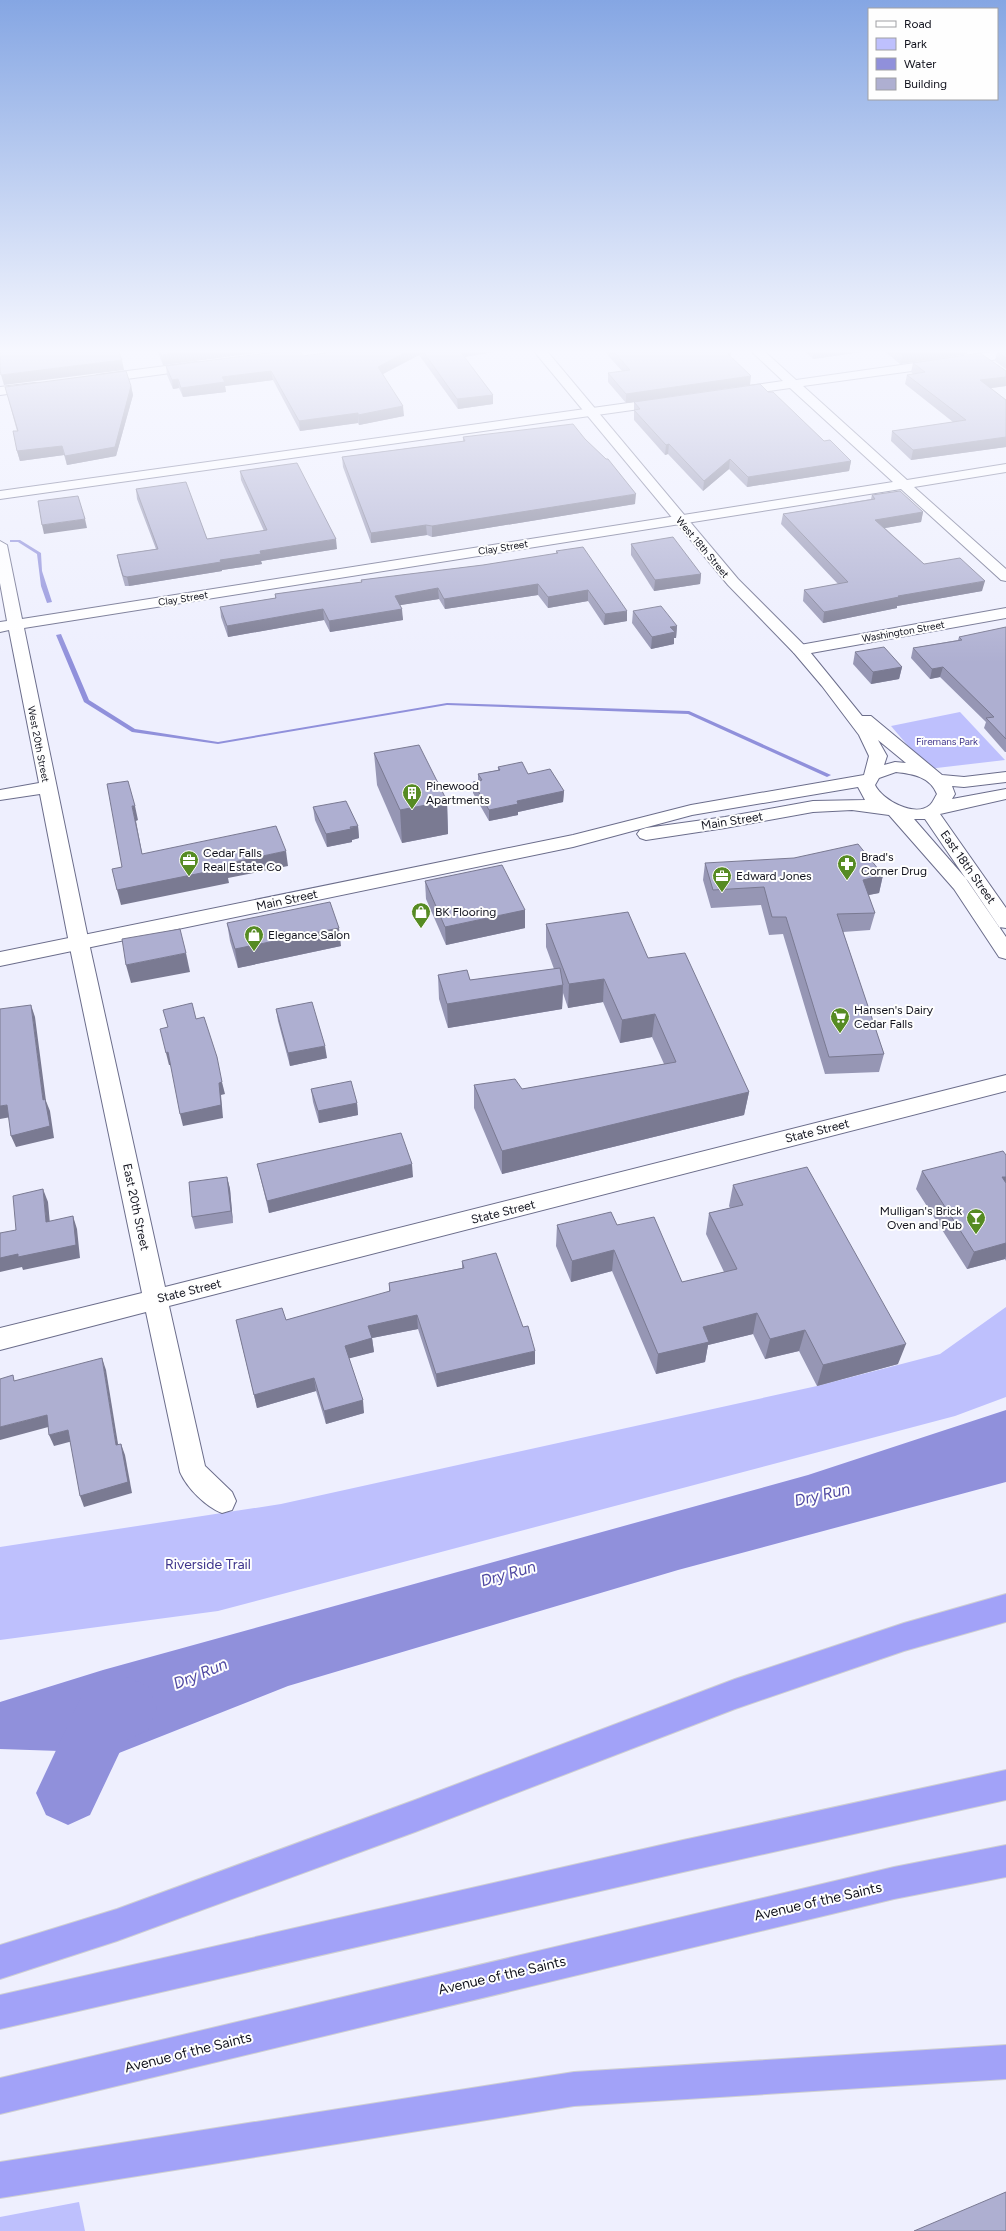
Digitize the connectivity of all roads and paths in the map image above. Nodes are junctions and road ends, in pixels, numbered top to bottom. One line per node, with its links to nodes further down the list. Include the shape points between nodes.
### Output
1 (291, 454): 6 (street)
2 (626, 454): 7 (street, West 18th Street)
3 (871, 454): 5 (street)
4 (1006, 468): 5 (street, Clay Street)
5 (904, 484): 7 (street, Clay Street); 9 (street)
6 (0, 495)
7 (680, 519): 11 (street, Clay Street); 12 (street, West 18th Street, via 733,582)
8 (0, 545): 11 (street, West 20th Street)
9 (1006, 577)
10 (1006, 613): 12 (street, Washington Street)
11 (8, 626): 17 (street, West 20th Street)
12 (800, 650): 13 (street, West 18th Street)
13 (828, 683): 14 (street, West 18th Street, via 867,734 878,756); 15 (street, West 18th Street, via 874,729)
14 (870, 777): 15 (street, Main Street, via 895,767 907,767); 20 (street, East 18th Street, via 866,788 870,796 878,804); 22 (street, Main Street, via 691,810)
15 (934, 777): 16 (street, via 964,782); 21 (street, via 946,794 944,801)
16 (1006, 777)
17 (48, 787): 19 (street); 24 (street, West 20th Street)
18 (1006, 794): 21 (street)
19 (0, 795)
20 (892, 810): 21 (street, Main Street, via 917,814); 22 (street, Main Street, via 874,805 831,805 714,825); 25 (street, East 18th Street, via 903,818 961,885)
21 (934, 810): 23 (street, East 18th Street)
22 (573, 841): 24 (street, Main Street)
23 (1006, 922)
24 (79, 943): 26 (street, Main Street); 28 (street, East 20th Street)
25 (1006, 952)
26 (0, 959)
27 (1006, 1083): 28 (street, State Street)
28 (156, 1300): 29 (street, State Street); 30 (street, East 20th Street, via 193,1472)
29 (0, 1338)
30 (222, 1501)
31 (1006, 1608): 34 (highway, via 904,1637 735,1694 415,1816 117,1925)
32 (1006, 1785): 35 (highway, via 690,1854)
33 (1006, 1861): 37 (highway, Avenue of the Saints, via 886,1885)
34 (0, 1962)
35 (0, 2012)
36 (1006, 2062): 38 (highway, via 574,2089)
37 (0, 2096)
38 (0, 2180)

